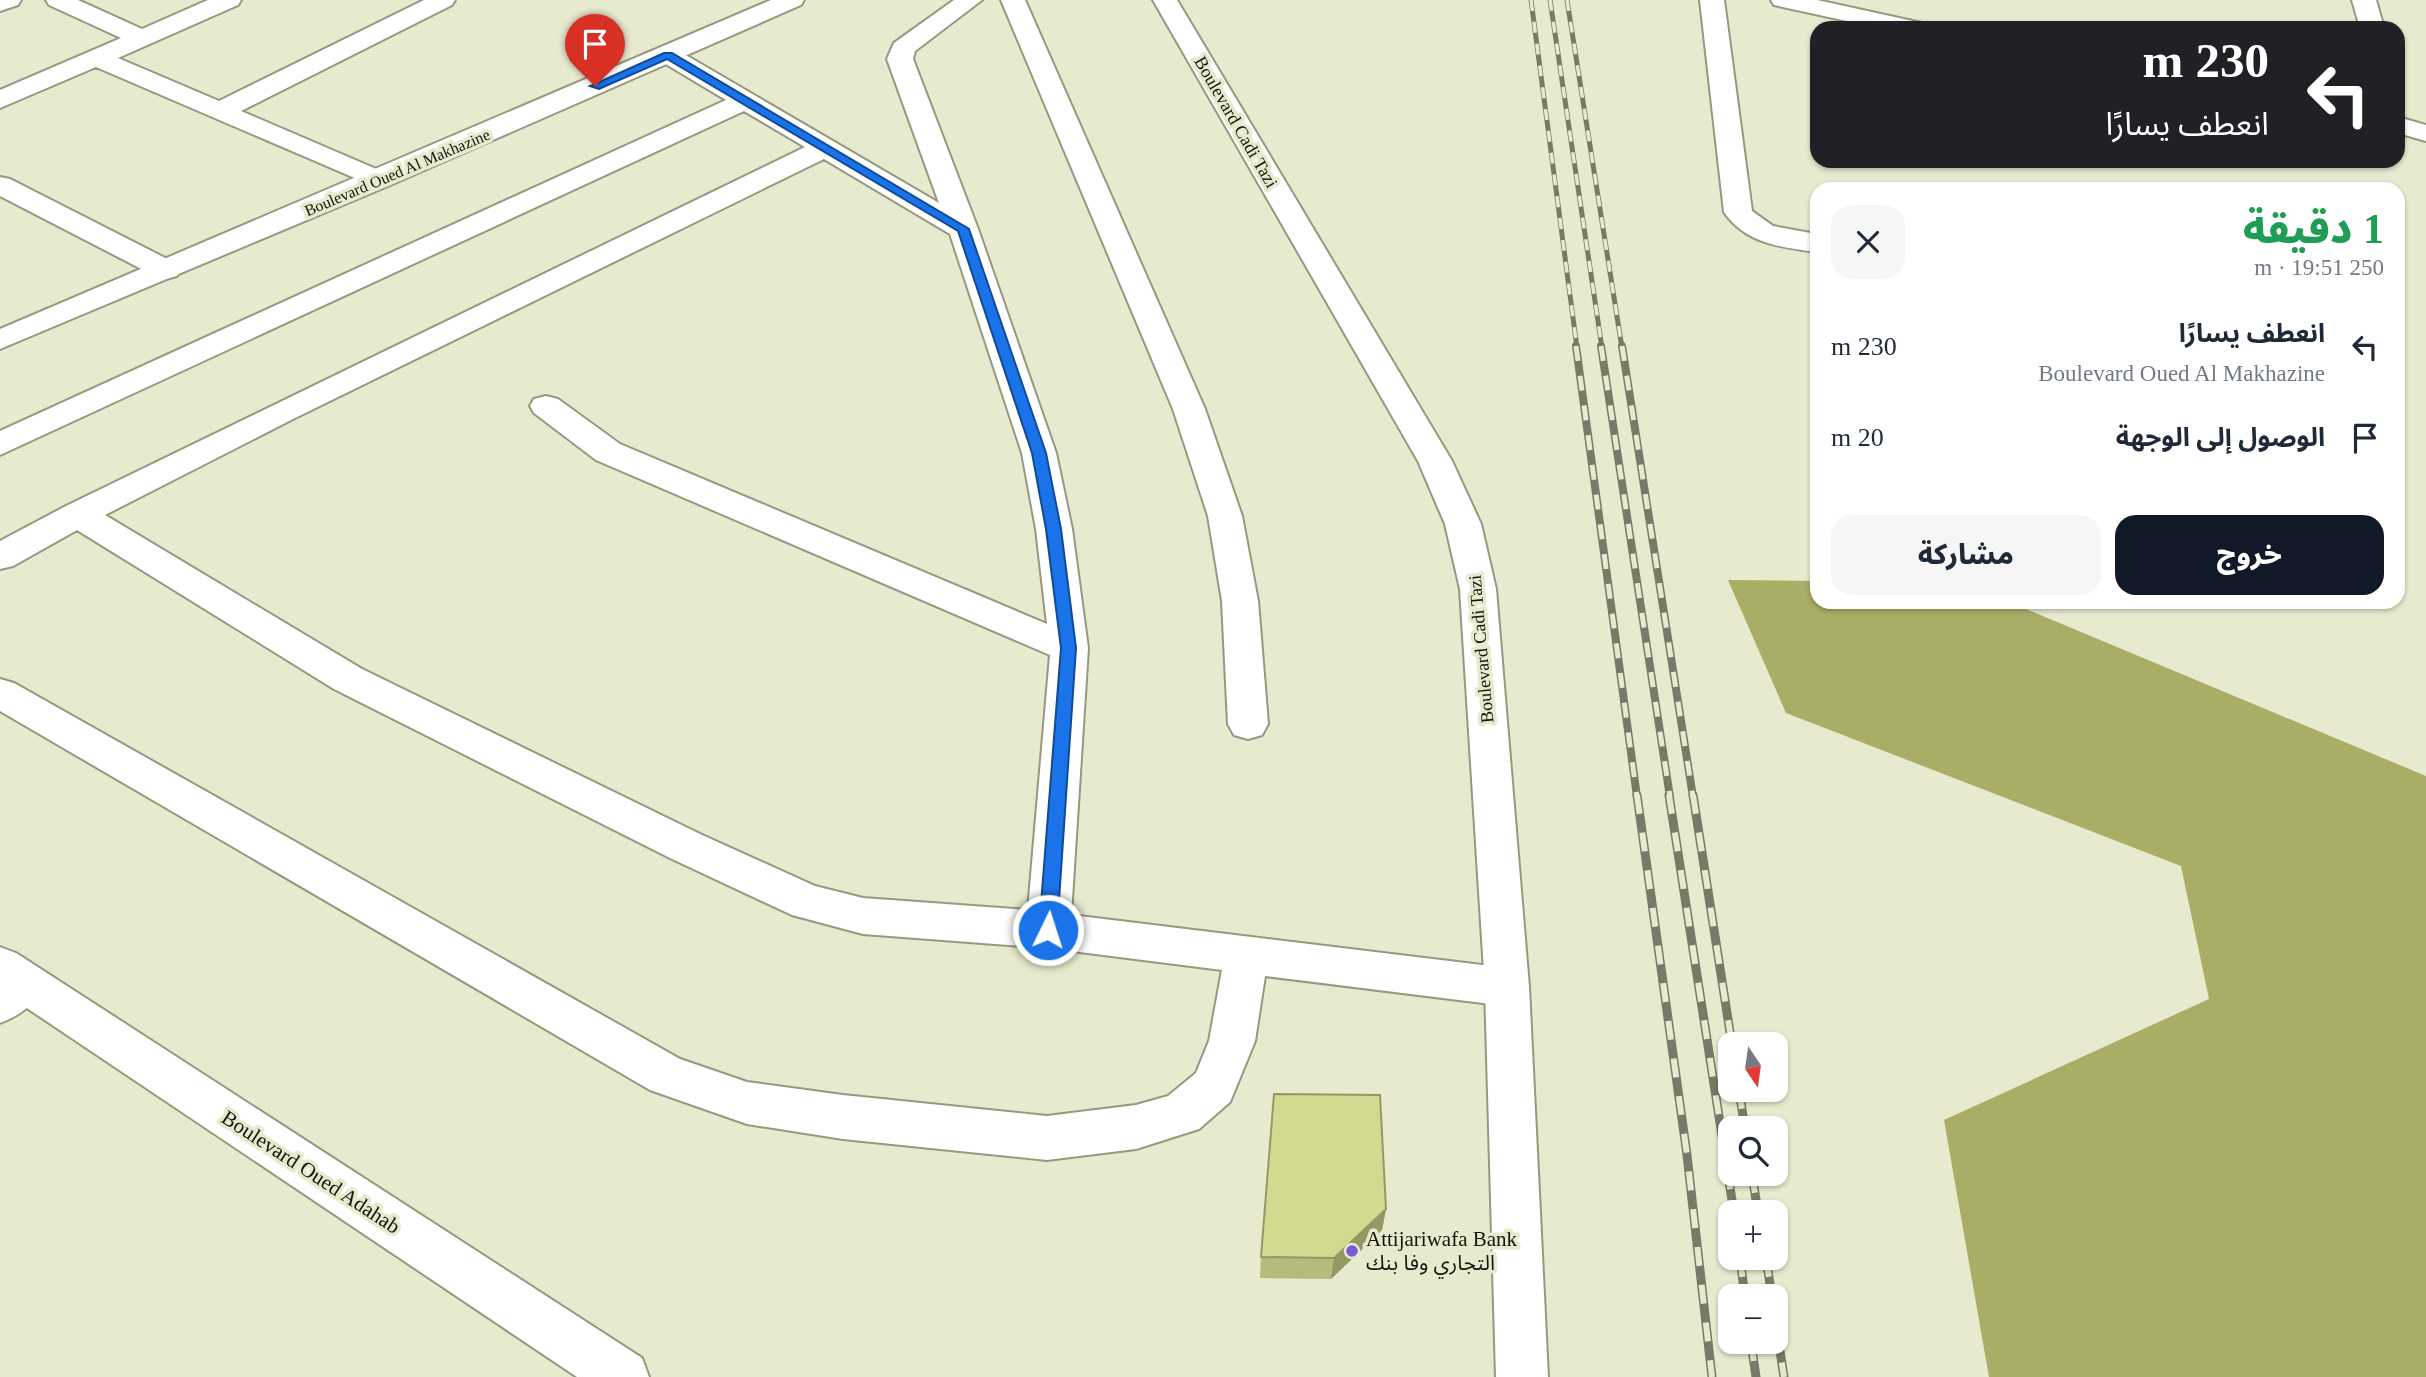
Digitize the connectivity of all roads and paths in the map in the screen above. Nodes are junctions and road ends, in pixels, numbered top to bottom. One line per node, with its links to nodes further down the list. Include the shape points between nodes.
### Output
1 (9, 0): 12 (street)
2 (58, 0): 16 (street)
3 (229, 0): 16 (street)
4 (443, 0): 21 (street)
5 (792, 0): 17 (street, Boulevard Oued Al Makhazine)
6 (970, 0): 27 (street, via 903,48 900,59)
7 (1013, 0): 37 (street, via 1189,409 1225,516 1240,601)
8 (1164, 0): 41 (street, Boulevard Cadi Tazi, via 1435,461 1464,524 1478,589)
9 (1712, 0): 28 (street, via 1738,212 1760,233)
10 (1783, 0): 13 (street)
11 (2364, 0): 15 (street)
12 (0, 4)
13 (1857, 8): 14 (street)
14 (1893, 21)
15 (2370, 21)
16 (141, 38): 18 (street)
17 (668, 55): 20 (street); 25 (street, Boulevard Oued Al Makhazine)
18 (96, 58): 19 (street); 21 (street)
19 (0, 100)
20 (745, 101): 24 (street); 32 (street)
21 (218, 112): 25 (street)
22 (2405, 126): 23 (street)
23 (2426, 133)
24 (823, 149): 27 (street); 33 (street)
25 (378, 180): 29 (street, Boulevard Oued Al Makhazine)
26 (0, 185): 29 (street)
27 (963, 229): 35 (street, via 1039,453)
28 (1810, 242)
29 (166, 270): 30 (street, Boulevard Oued Al Makhazine)
30 (0, 340)
31 (546, 406): 35 (street, via 608,452)
32 (0, 444)
33 (78, 514): 34 (street); 38 (street, via 348,679 807,902 863,916)
34 (0, 557)
35 (1069, 648): 38 (street)
36 (0, 693): 39 (street, via 666,1075 747,1103 1047,1138 1136,1127 1182,1114 1213,1087 1232,1041)
37 (1248, 724)
38 (1048, 930): 39 (street)
39 (1247, 954): 41 (street)
40 (8, 984): 42 (street, Boulevard Oued Adahab)
41 (1507, 987): 43 (street, Boulevard Cadi Tazi)
42 (623, 1377)
43 (1522, 1377)

